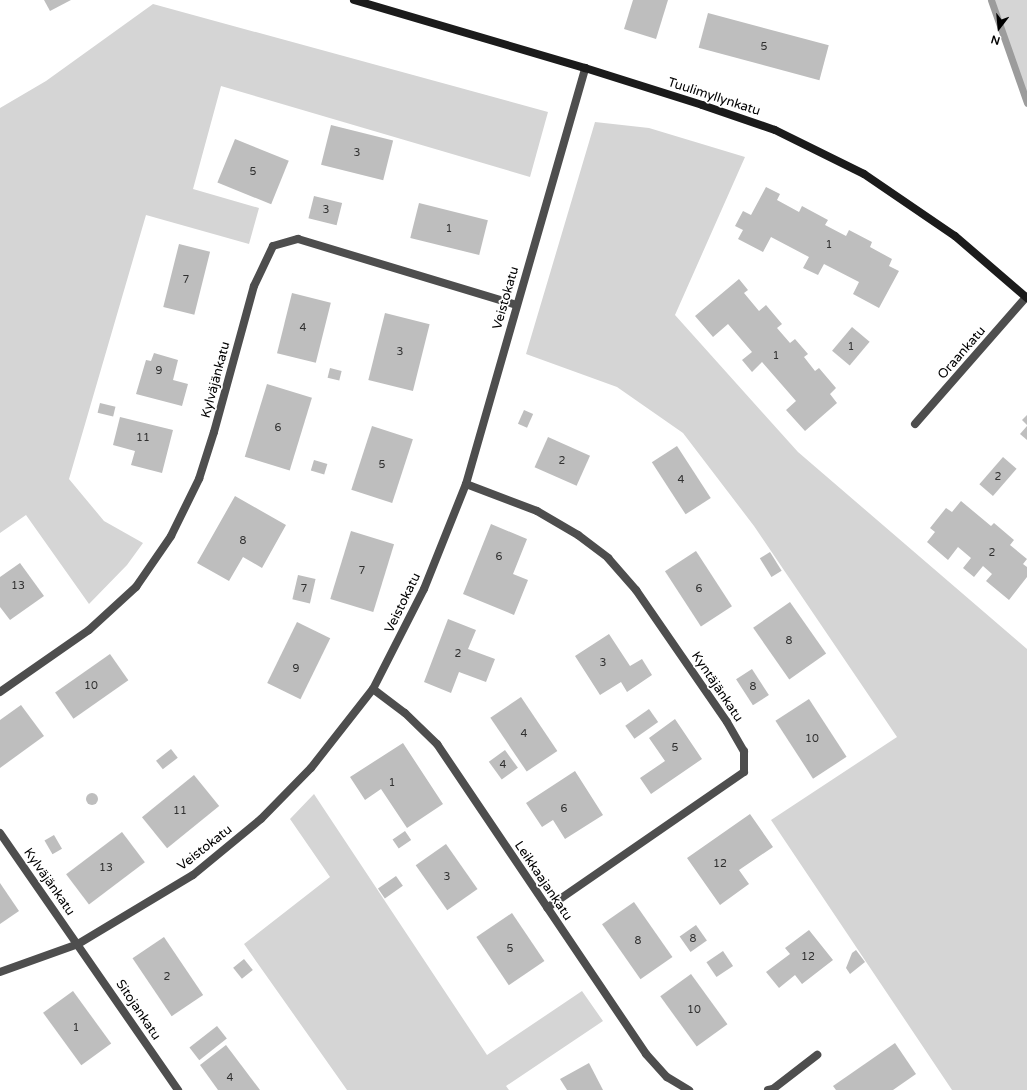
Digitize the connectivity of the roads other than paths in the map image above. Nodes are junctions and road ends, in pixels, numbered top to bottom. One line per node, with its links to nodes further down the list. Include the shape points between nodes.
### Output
1 (354, 0): 2 (street, Tuulimyllynkatu)
2 (585, 68): 3 (street, Tuulimyllynkatu, via 775,130 864,174 956,236); 4 (street, Veistokatu)
3 (1026, 297): 5 (street, Oraankatu)
4 (516, 305): 6 (street, Veistokatu); 8 (street, Kylväjänkatu, via 298,239 273,246 254,286 199,479 171,536 136,587 88,630)
5 (915, 424)
6 (466, 484): 7 (street, Veistokatu, via 424,589); 10 (street, Kyntäjänkatu, via 537,512 578,535 608,558 636,590 728,722 744,751 744,772)
7 (373, 689): 10 (street, Leikkaajankatu, via 404,713 437,744); 11 (street, Veistokatu, via 311,768 261,819 193,875)
8 (0, 692)
9 (0, 833): 11 (street, Kylväjänkatu)
10 (547, 908): 15 (street, Leikkaajankatu, via 646,1054 667,1077)
11 (78, 944): 12 (street, Veistokatu); 14 (street, Sitojankatu)
12 (0, 972)
13 (817, 1055): 16 (street, via 773,1089)
14 (178, 1090)
15 (689, 1090)
16 (768, 1090)

